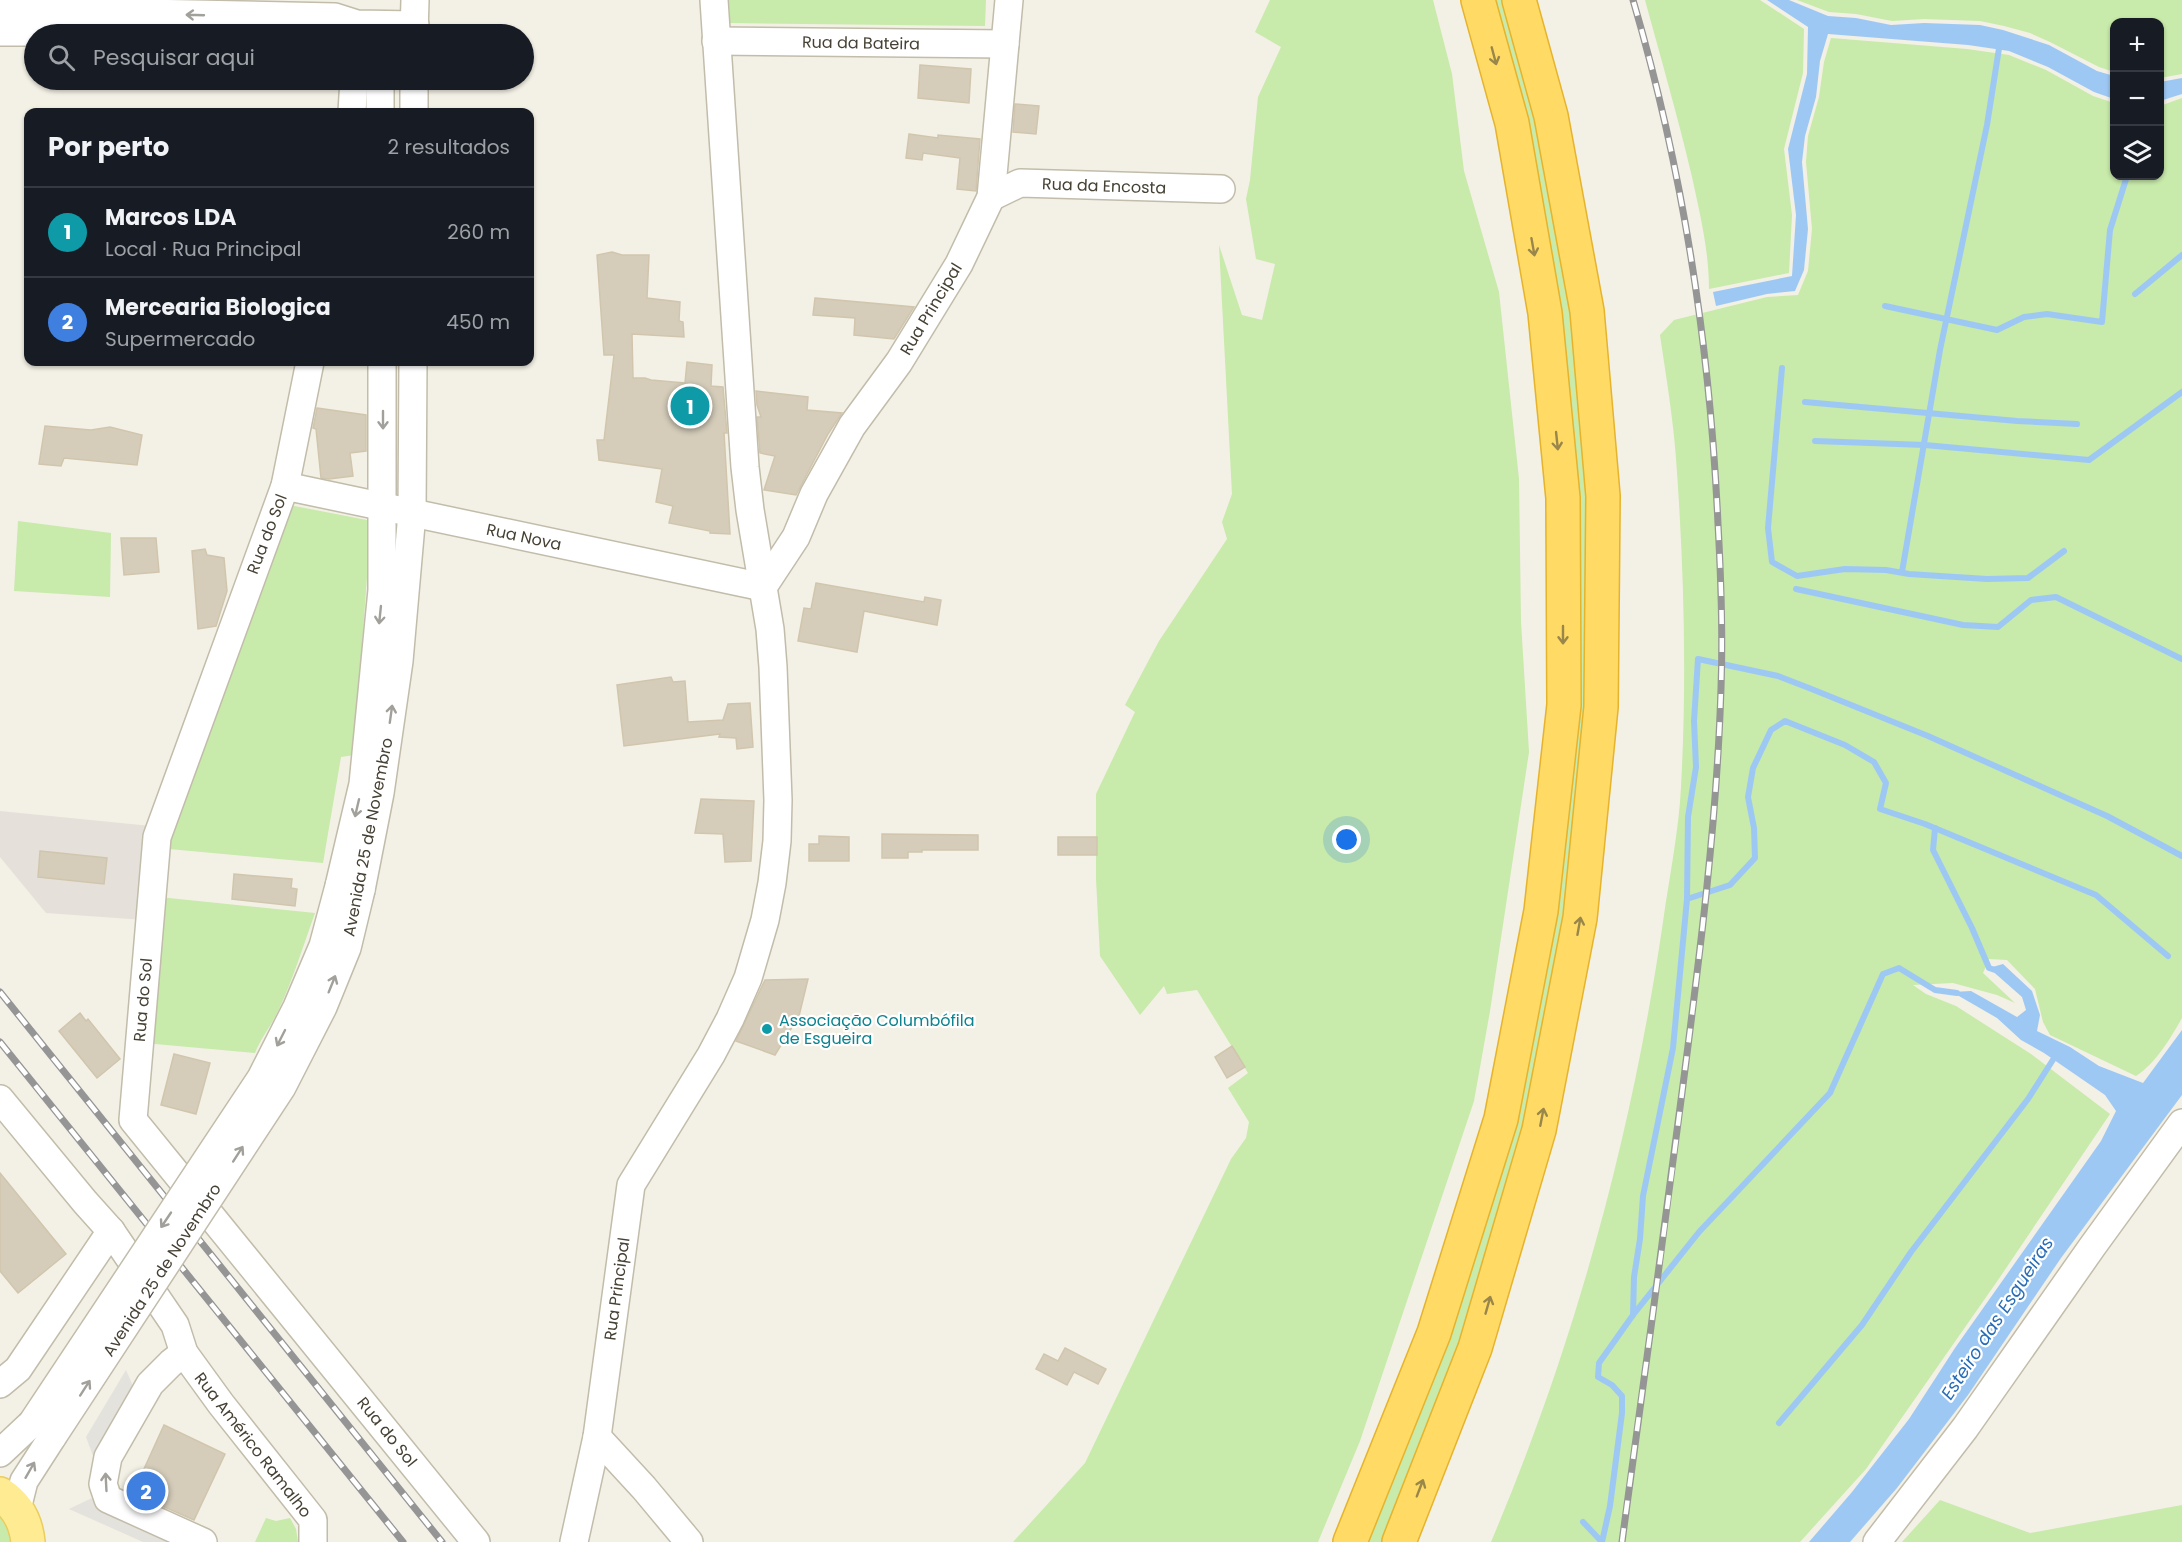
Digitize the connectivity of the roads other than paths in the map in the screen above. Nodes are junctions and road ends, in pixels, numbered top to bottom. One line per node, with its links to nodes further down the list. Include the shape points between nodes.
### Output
1 (714, 0): 10 (street, Rua Principal)
2 (1009, 0): 11 (street, Rua Principal)
3 (1478, 0): 43 (highway, one-way to 43, via 1512,123 1545,313 1563,498 1564,705 1541,911 1501,1119 1434,1333)
4 (1519, 0): 44 (highway, one-way to 4, via 1475,1348 1539,1130 1580,918 1601,707 1603,496 1587,311 1551,116)
5 (0, 10): 7 (street, one-way to 5, via 335,17)
6 (414, 20): 7 (street)
7 (372, 23)
8 (0, 32): 9 (street)
9 (24, 32)
10 (716, 41): 11 (street, Rua da Bateira); 26 (street, Rua Principal, via 745,467)
11 (1005, 44): 19 (street, Rua Principal)
12 (353, 90): 15 (street)
13 (380, 90): 16 (street)
14 (414, 90): 17 (street)
15 (352, 108)
16 (380, 108)
17 (414, 108)
18 (1221, 189): 19 (street, Rua da Encosta, via 1020,183)
19 (991, 197): 26 (street, Rua Principal, via 959,264 899,362 852,426 814,494 796,537)
20 (309, 366): 23 (street, Rua do Sol)
21 (382, 366): 24 (street, Avenida 25 de Novembro, one-way to 24)
22 (413, 366): 25 (street, Avenida 25 de Novembro)
23 (285, 486): 24 (street, Rua Nova); 40 (street, Rua do Sol, via 157,837 134,1120)
24 (384, 508): 25 (street, Rua Nova); 27 (street, Avenida 25 de Novembro, one-way to 27, via 382,590)
25 (412, 513): 26 (street, Rua Nova); 27 (street, Avenida 25 de Novembro, one-way to 25, via 380,793 399,661)
26 (763, 587): 34 (street, Rua Principal, via 773,667 777,778 777,841 765,920 748,978 730,1019 631,1185)
27 (350, 888): 33 (street, Avenida 25 de Novembro, bridge, via 343,958 282,1087)
28 (0, 1099): 30 (street, Rua Américo Ramalho)
29 (2182, 1123): 45 (street, via 1965,1428)
30 (111, 1231): 31 (street, Rua Américo Ramalho, via 175,1325); 32 (street, via 18,1369)
31 (184, 1353): 38 (street, Rua Américo Ramalho, via 313,1520); 39 (street, one-way to 31, via 108,1499 103,1484 108,1457 150,1384)
32 (0, 1384)
33 (42, 1430): 35 (street, Avenida 25 de Novembro); 36 (street, Avenida 25 de Novembro, one-way to 33, via 24,1481)
34 (597, 1437): 41 (street, Rua Principal); 42 (street)
35 (0, 1453)
36 (8, 1501): 37 (main road, via 23,1518)
37 (29, 1541)
38 (315, 1541)
39 (203, 1542)
40 (476, 1542)
41 (573, 1542)
42 (689, 1542)
43 (1350, 1542)
44 (1399, 1542)
45 (1877, 1542)

